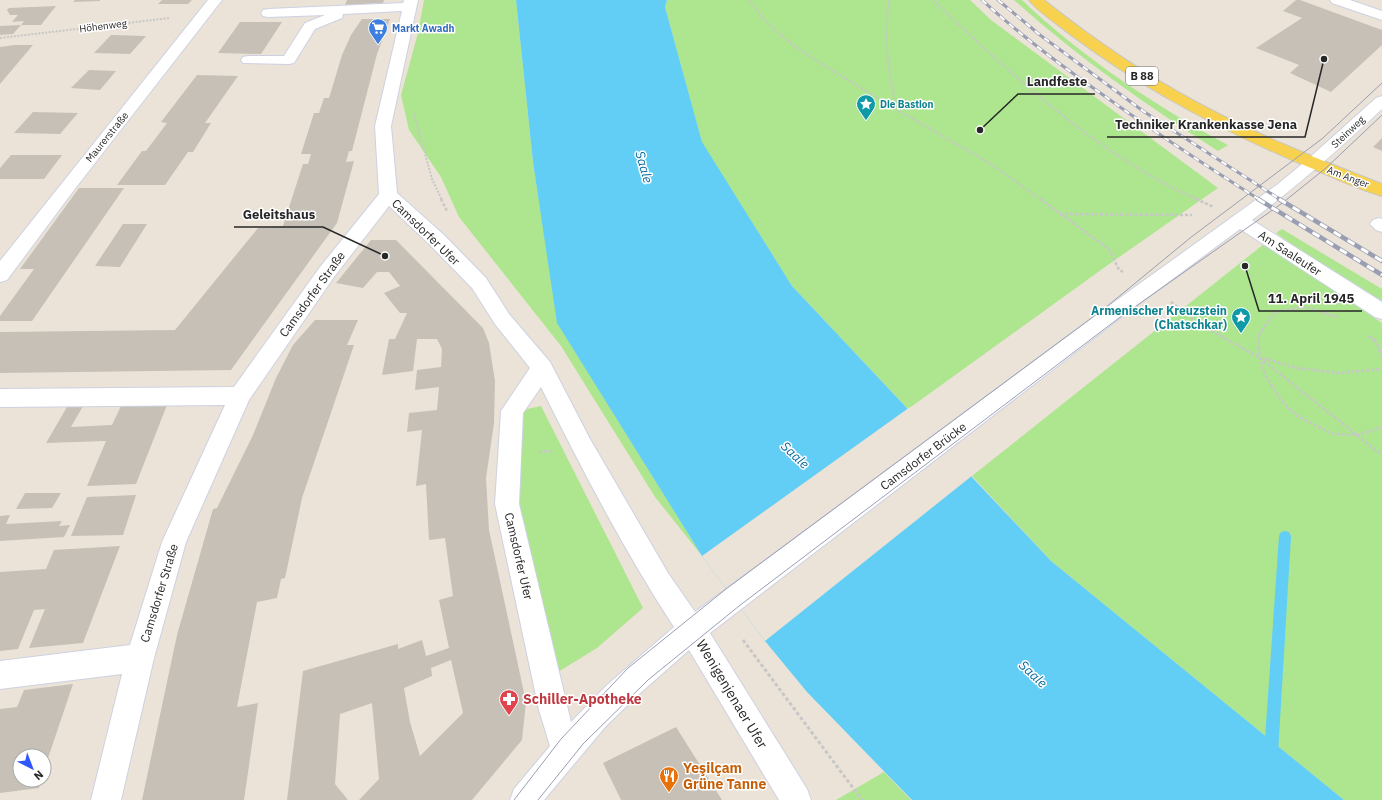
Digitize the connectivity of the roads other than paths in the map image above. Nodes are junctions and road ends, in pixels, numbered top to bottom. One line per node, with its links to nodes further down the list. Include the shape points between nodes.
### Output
1 (215, 0): 14 (street, Maurerstraße)
2 (1036, 0): 10 (main road, B 88, via 1100,49 1167,92 1257,138)
3 (1337, 0): 7 (street)
4 (410, 4): 5 (street); 12 (street, Camsdorfer Ufer, via 383,126)
5 (349, 10): 6 (street); 8 (street, via 310,26 289,60)
6 (268, 13)
7 (1382, 16)
8 (248, 60)
9 (1382, 101): 10 (street, Steinweg)
10 (1314, 163): 11 (main road, Am Anger / B 88); 13 (street, Steinweg)
11 (1382, 190)
12 (388, 195): 16 (street, Camsdorfer Ufer, via 479,283 502,318); 17 (street, Camsdorfer Straße, via 327,272)
13 (1239, 220): 15 (street, Am Saaleufer); 19 (street, Camsdorfer Brücke)
14 (0, 275)
15 (1382, 312)
16 (542, 368): 19 (street, Camsdorfer Ufer, via 582,446 659,582); 22 (street, Camsdorfer Ufer, via 512,411 507,504 553,710 561,739)
17 (240, 396): 18 (street); 20 (street, Camsdorfer Straße, via 174,542)
18 (0, 398)
19 (692, 630): 22 (street, Camsdorfer Brücke, via 606,706); 25 (street, Wenigenjenaer Ufer)
20 (140, 658): 21 (street); 23 (street, Camsdorfer Straße)
21 (0, 675)
22 (568, 747): 24 (street, Camsdorfer Brücke)
23 (106, 800)
24 (525, 800)
25 (796, 800)

